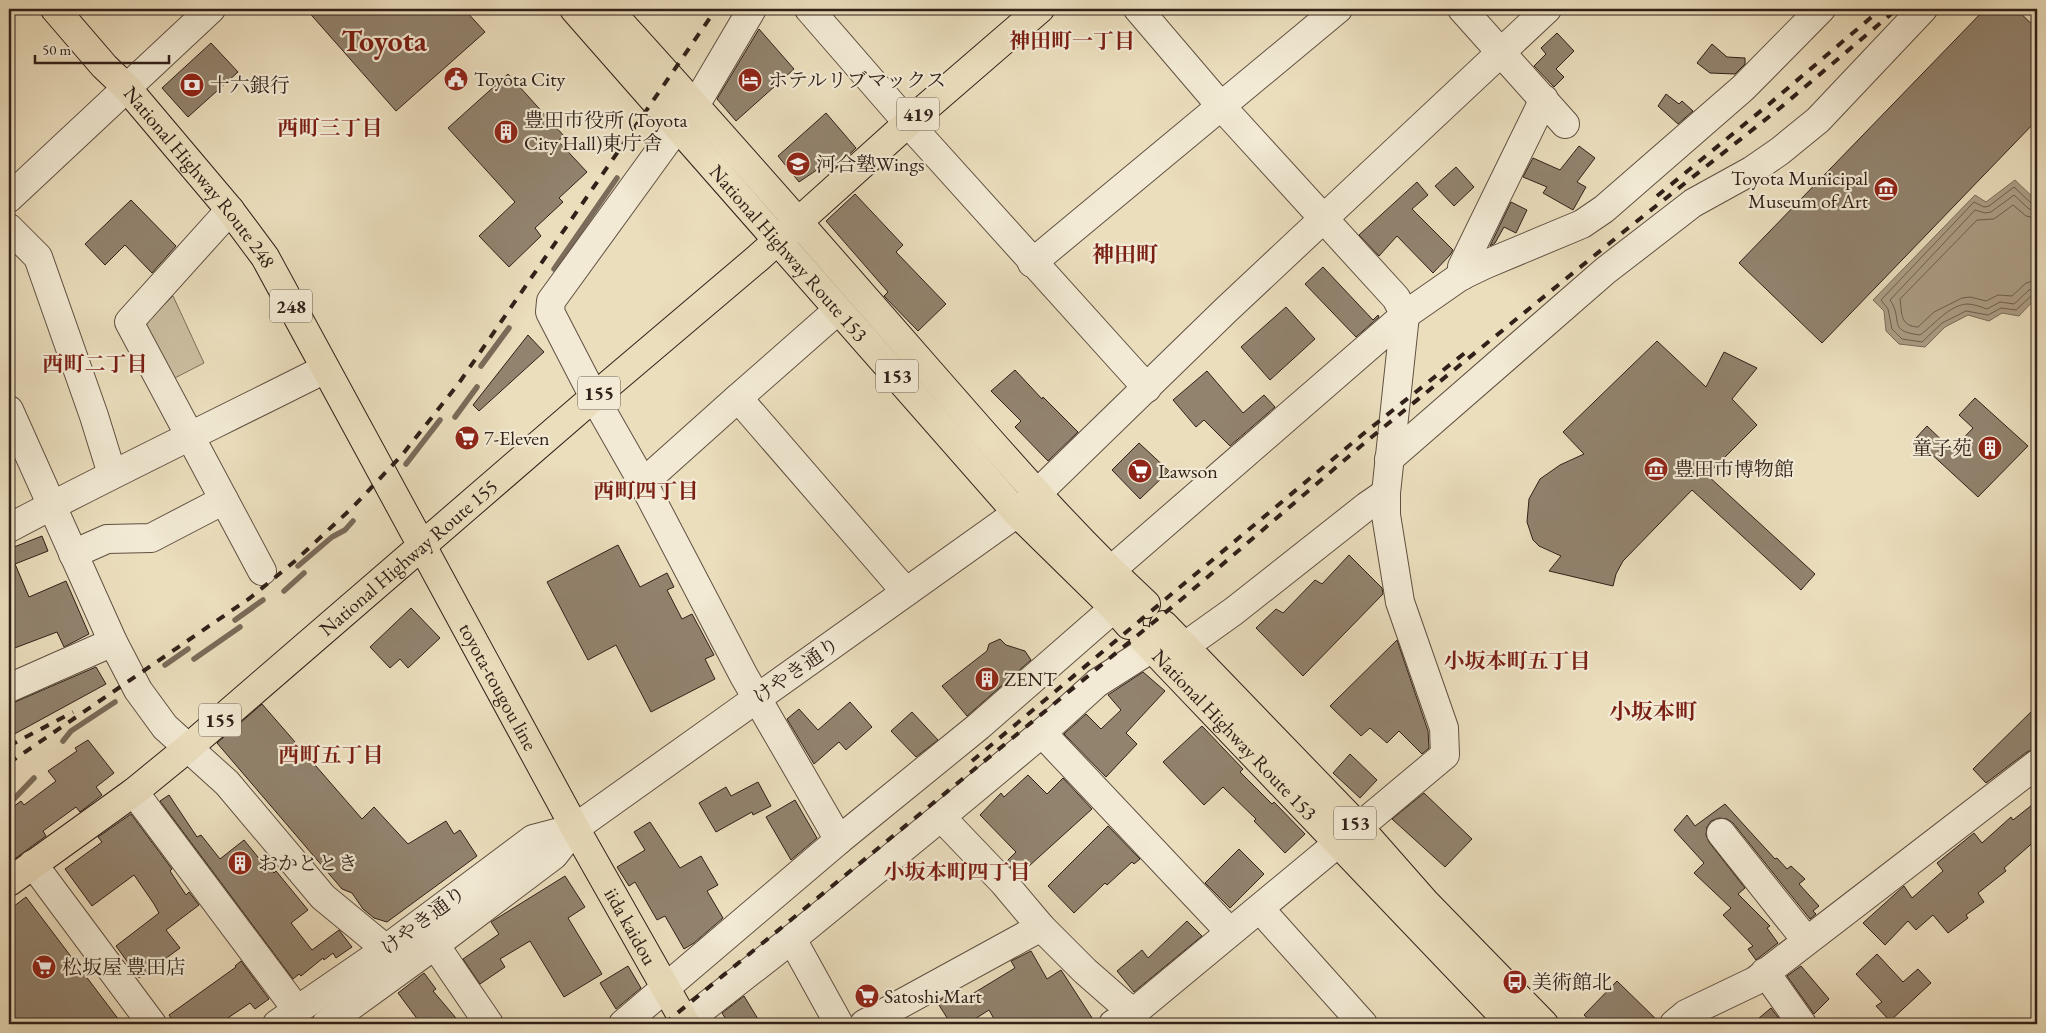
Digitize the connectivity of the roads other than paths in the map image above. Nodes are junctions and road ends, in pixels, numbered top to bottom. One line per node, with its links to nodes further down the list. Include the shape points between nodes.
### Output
1 (55, 9): 15 (main road, National Highway Route 248 / 248)
2 (211, 9): 15 (street)
3 (574, 9): 21 (main road, National Highway Route 153 / 153)
4 (608, 9): 17 (main road, National Highway Route 153 / 153)
5 (752, 9): 17 (street)
6 (1040, 9): 19 (main road, 419)
7 (1138, 9): 18 (street)
8 (1338, 9): 18 (street)
9 (1462, 9): 14 (street)
10 (1547, 9): 14 (street, けやき通り)
11 (1821, 9): 29 (street, via 1743,88 1604,209 1566,232)
12 (1923, 9): 38 (street, via 1818,120 1752,171 1693,203 1605,271)
13 (813, 10): 19 (street)
14 (1500, 52): 16 (street); 24 (street, けやき通り)
15 (127, 88): 22 (street); 23 (main road, National Highway Route 248 / 248)
16 (1544, 99): 20 (street); 29 (street, via 1462,267)
17 (696, 104): 25 (main road, National Highway Route 153 / 153)
18 (1220, 105): 24 (street); 28 (street)
19 (908, 123): 25 (main road, 419); 28 (street)
20 (1565, 124)
21 (678, 126): 27 (main road, National Highway Route 153 / 153); 34 (street, via 551,301 550,312)
22 (9, 198)
23 (230, 210): 32 (main road, National Highway Route 248 / 248, via 265,257); 37 (street, via 129,322)
24 (1324, 219): 31 (street, via 1396,298); 33 (street, けやき通り)
25 (798, 221): 27 (main road, National Highway Route 155 / 155); 42 (main road, National Highway Route 153 / 153)
26 (9, 228): 39 (street, via 38,257)
27 (776, 240): 30 (main road, National Highway Route 153 / 153); 34 (main road, National Highway Route 155 / 155)
28 (1032, 263): 33 (street)
29 (1462, 276): 31 (street)
30 (838, 310): 35 (street); 45 (main road, National Highway Route 153 / 153)
31 (1404, 315): 38 (street); 50 (street)
32 (325, 369): 37 (street); 47 (main road, National Highway Route 248 / 248)
33 (1147, 388): 42 (street, けやき通り)
34 (594, 397): 40 (street); 47 (main road, National Highway Route 155 / 155)
35 (738, 398): 40 (street); 51 (street)
36 (9, 410): 44 (street)
37 (189, 438): 39 (street); 43 (street)
38 (1389, 459): 41 (street)
39 (112, 474): 44 (street)
40 (643, 484): 57 (street)
41 (1386, 493): 55 (street); 64 (street, via 1386,515 1400,602 1444,728 1445,754)
42 (1037, 494): 45 (street, けやき通り); 50 (main road, National Highway Route 153 / 153)
43 (224, 500): 48 (street, via 151,538 107,539); 49 (street)
44 (51, 506): 46 (street); 48 (street)
45 (1017, 513): 51 (street, けやき通り); 53 (main road, National Highway Route 153 / 153)
46 (9, 528)
47 (422, 546): 59 (main road, National Highway Route 155 / 155); 63 (main road, toyota-tougou line)
48 (73, 554): 54 (street)
49 (262, 571)
50 (1110, 571): 52 (main road, National Highway Route 153 / 153)
51 (906, 592): 57 (street, けやき通り)
52 (1146, 604)
53 (1141, 629): 55 (main road, National Highway Route 153 / 153); 58 (street, via 1097,683); 66 (street, via 979,726); 67 (main road, National Highway Route 153 / 153)
54 (113, 642): 56 (street); 59 (street, via 138,690 165,727)
55 (1185, 646): 64 (main road, National Highway Route 153 / 153)
56 (9, 688)
57 (758, 697): 63 (street, けやき通り); 66 (street)
58 (1042, 733): 62 (street); 72 (street)
59 (189, 747): 61 (main road, National Highway Route 155 / 155); 76 (street, via 228,783 323,897)
60 (2037, 764): 74 (street)
61 (134, 792): 68 (main road, National Highway Route 155 / 155); 79 (street)
62 (941, 817): 71 (street); 73 (street)
63 (574, 828): 75 (street, けやき通り, via 554,855); 76 (street, けやき通り, via 533,839); 78 (main road, iida kaidou)
64 (1359, 828): 90 (main road, National Highway Route 153 / 153, via 1425,902)
65 (1721, 833): 74 (street)
66 (839, 840): 78 (street)
67 (1338, 843): 70 (street); 89 (main road, National Highway Route 153 / 153)
68 (33, 864): 69 (main road, National Highway Route 155 / 155); 82 (street)
69 (9, 882)
70 (1260, 909): 72 (street); 88 (street)
71 (1041, 927): 80 (street, via 1085,971); 87 (street)
72 (1230, 932): 80 (street)
73 (792, 939): 85 (street); 86 (street)
74 (1806, 940): 77 (street)
75 (434, 945): 81 (street, けやき通り); 83 (street)
76 (386, 949): 79 (street, けやき通り)
77 (1765, 972): 91 (street, via 1755,981 1686,1014); 92 (street)
78 (666, 987): 84 (street); 85 (main road, iida kaidou)
79 (287, 1017)
80 (1123, 1019)
81 (334, 1022)
82 (152, 1024)
83 (490, 1024)
84 (623, 1024)
85 (685, 1024)
86 (840, 1024)
87 (864, 1024)
88 (1363, 1024)
89 (1511, 1024)
90 (1544, 1024)
91 (1674, 1024)
92 (1802, 1024)

